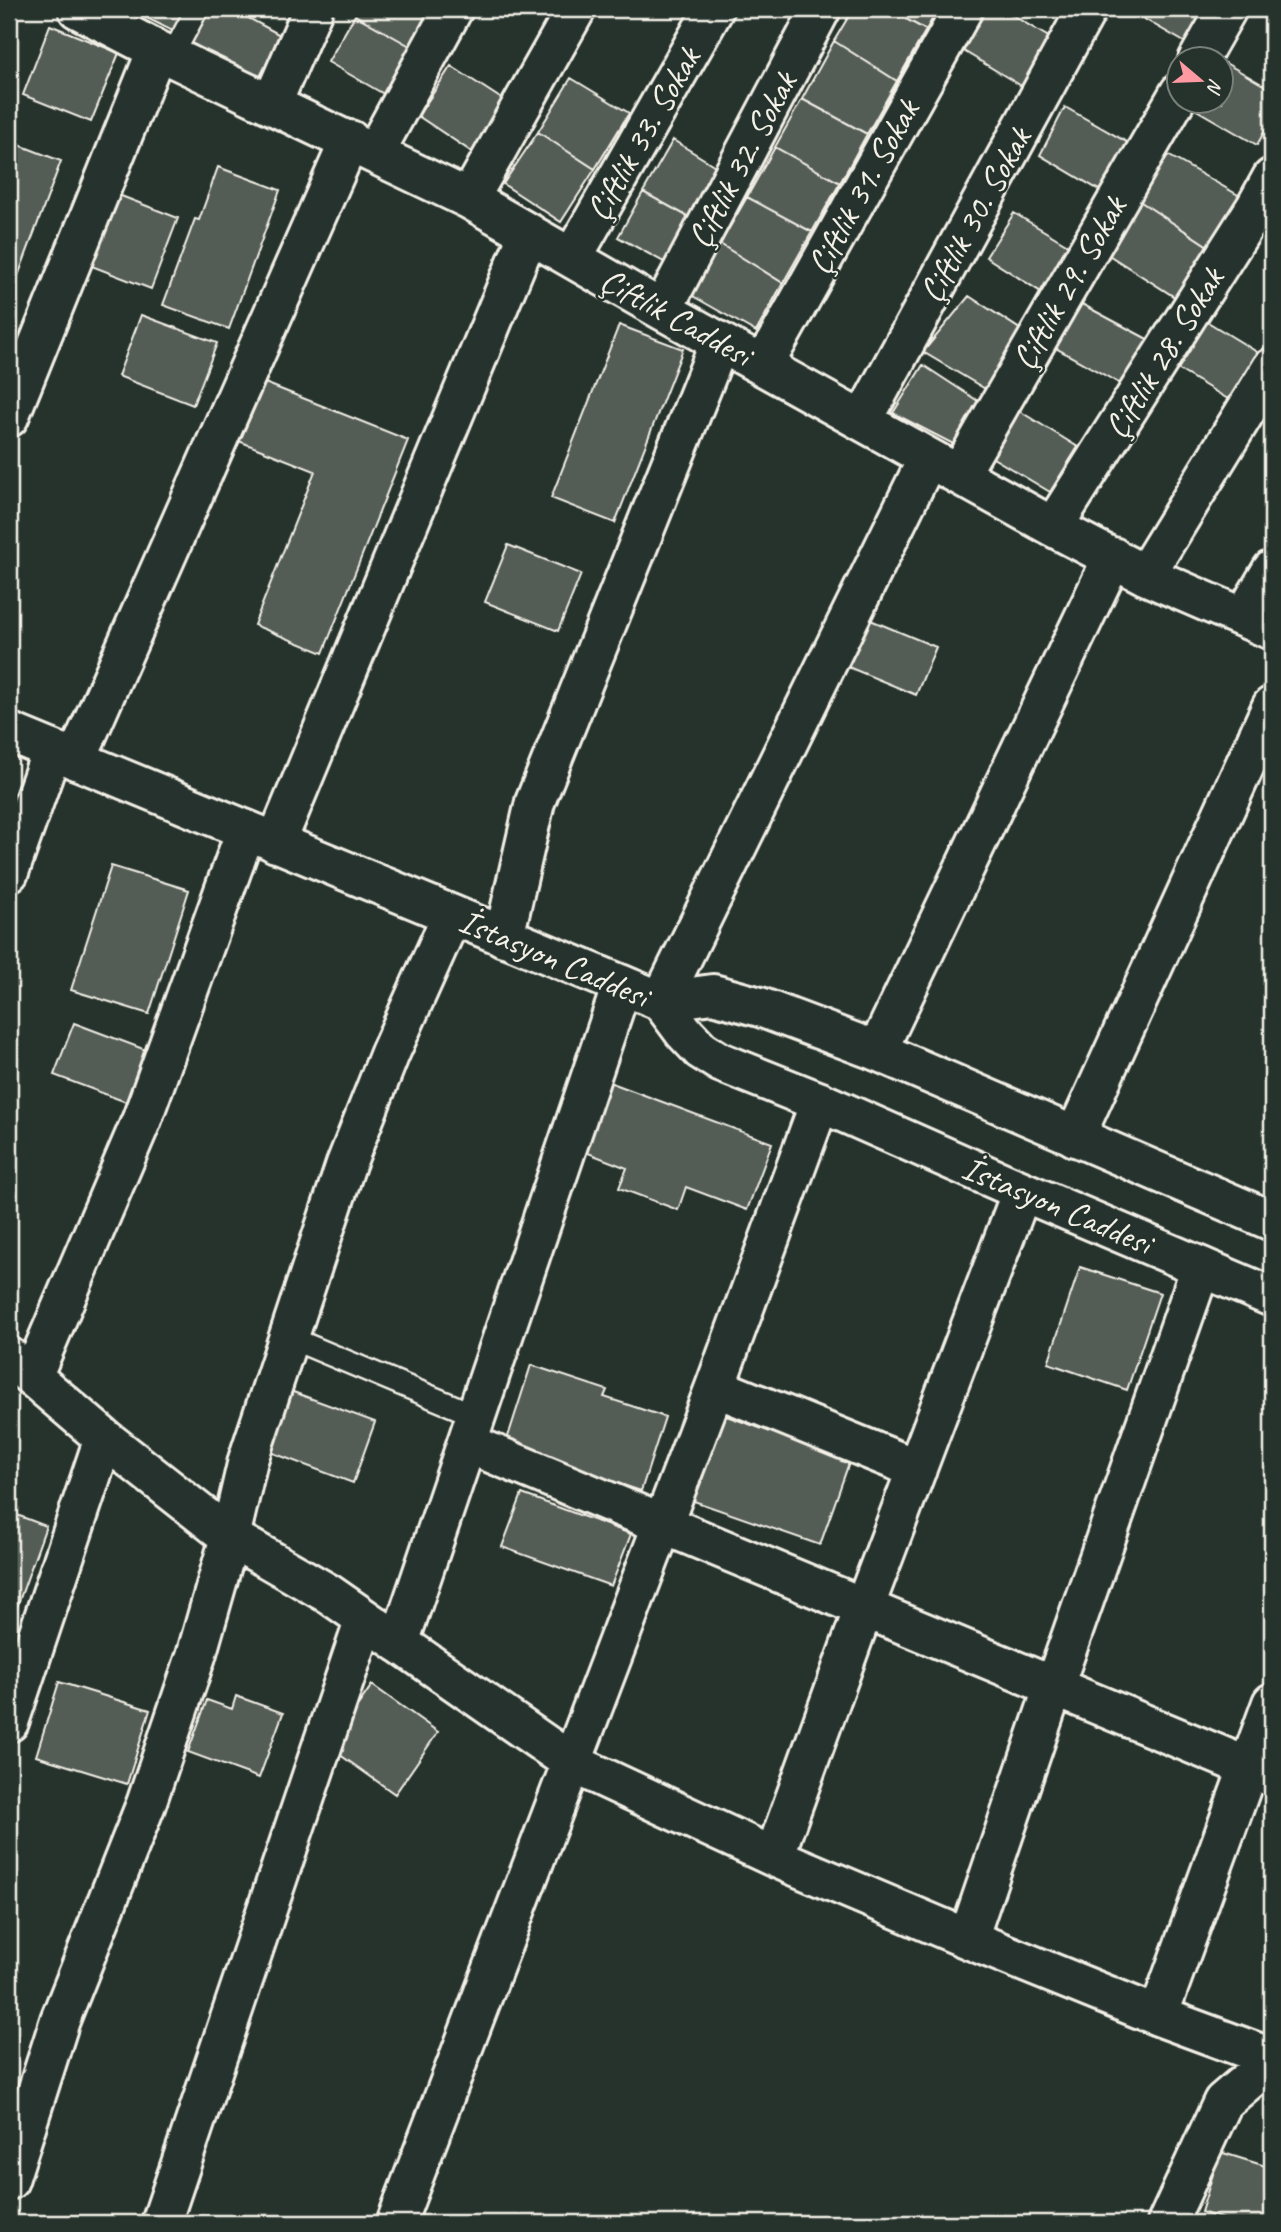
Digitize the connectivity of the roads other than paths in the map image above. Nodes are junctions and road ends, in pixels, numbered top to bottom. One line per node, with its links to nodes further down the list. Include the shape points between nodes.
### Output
1 (78, 9): 12 (street, Çiftlik Caddesi)
2 (197, 9): 12 (lane)
3 (313, 9): 13 (street)
4 (453, 9): 15 (street)
5 (576, 9): 17 (street)
6 (714, 9): 19 (street, Çiftlik 33. Sokak)
7 (821, 9): 20 (street, Çiftlik 32. Sokak)
8 (963, 9): 22 (street, Çiftlik 31. Sokak)
9 (1087, 9): 25 (street, Çiftlik 30. Sokak)
10 (1227, 9): 11 (street)
11 (1206, 46)
12 (164, 53): 13 (street, Çiftlik Caddesi); 24 (street)
13 (272, 103): 15 (street, Çiftlik Caddesi)
14 (1166, 114): 26 (street, Çiftlik 29. Sokak)
15 (362, 146): 17 (street, Çiftlik Caddesi); 34 (street)
16 (1272, 178): 27 (street, Çiftlik 28. Sokak)
17 (470, 199): 18 (street, Çiftlik Caddesi)
18 (529, 233): 19 (street, Çiftlik Caddesi); 35 (street)
19 (572, 258): 20 (street, Çiftlik Caddesi)
20 (662, 310): 21 (street, Çiftlik Caddesi)
21 (720, 342): 22 (street, Çiftlik Caddesi); 38 (street, via 535,802)
22 (763, 366): 25 (street, Çiftlik Caddesi)
23 (1272, 368): 30 (street)
24 (9, 416)
25 (863, 420): 26 (street, Çiftlik Caddesi)
26 (944, 466): 27 (street, Çiftlik Caddesi); 40 (street, Çiftlik 29. Sokak)
27 (1053, 527): 28 (street, Çiftlik Caddesi)
28 (1112, 557): 30 (street, Çiftlik Caddesi); 41 (street)
29 (1272, 570): 31 (street)
30 (1145, 575): 31 (street, Çiftlik Caddesi)
31 (1258, 623)
32 (1272, 706): 43 (street)
33 (9, 732): 34 (street, İstasyon Caddesi)
34 (64, 755): 35 (street, İstasyon Caddesi); 36 (street)
35 (261, 837): 37 (street, İstasyon Caddesi); 49 (street, via 142,1119)
36 (9, 872)
37 (452, 915): 38 (street, İstasyon Caddesi); 48 (street, via 346,1164)
38 (504, 937): 39 (street, İstasyon Caddesi)
39 (622, 985): 40 (street, İstasyon Caddesi); 51 (street)
40 (661, 1001): 41 (street, via 713,994 734,998); 42 (street, İstasyon Caddesi, via 701,1050)
41 (877, 1051): 43 (street)
42 (820, 1102): 44 (street, İstasyon Caddesi); 50 (street)
43 (1075, 1137): 45 (street)
44 (1022, 1191): 46 (street, İstasyon Caddesi); 53 (street)
45 (1271, 1216)
46 (1202, 1267): 47 (street, İstasyon Caddesi); 59 (street)
47 (1272, 1297)
48 (288, 1337): 51 (lane); 55 (street, via 248,1460)
49 (20, 1367): 52 (street)
50 (715, 1387): 53 (street); 54 (street)
51 (472, 1430): 54 (street); 58 (street)
52 (104, 1438): 55 (street); 61 (street)
53 (917, 1469): 56 (street)
54 (663, 1524): 56 (street); 62 (street)
55 (230, 1537): 57 (street); 68 (street, via 146,1804 60,2020)
56 (864, 1608): 59 (street); 64 (street)
57 (365, 1619): 58 (street); 69 (street)
58 (399, 1643): 62 (street)
59 (1054, 1686): 63 (street); 65 (street)
60 (1272, 1703): 63 (street)
61 (9, 1721)
62 (572, 1763): 64 (street); 70 (street)
63 (1261, 1772): 66 (street)
64 (774, 1857): 65 (street)
65 (968, 1939): 66 (street)
66 (1158, 2016): 67 (street)
67 (1272, 2059): 71 (street, via 1223,2102)
68 (9, 2180)
69 (161, 2223)
70 (396, 2223)
71 (1167, 2223)

